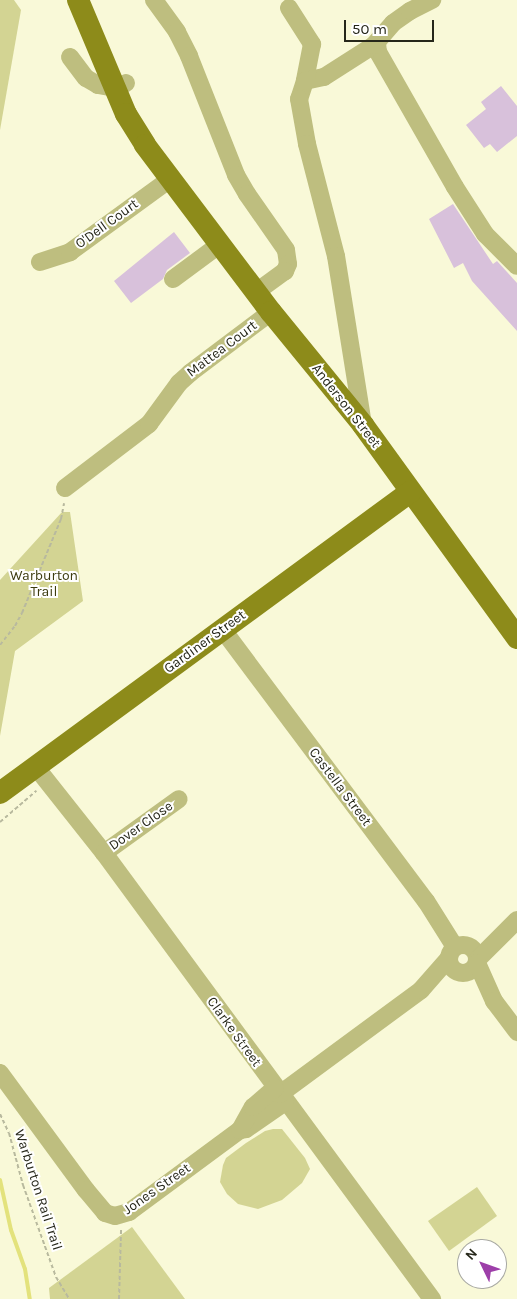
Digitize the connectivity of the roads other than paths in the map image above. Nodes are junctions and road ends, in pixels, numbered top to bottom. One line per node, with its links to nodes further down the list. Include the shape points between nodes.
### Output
1 (78, 0): 9 (main road, Anderson Street)
2 (91, 0): 9 (main road, Anderson Street)
3 (154, 0): 15 (street, via 177,32 189,56 236,176 286,250 288,264 285,271)
4 (432, 0): 6 (street, via 393,24)
5 (289, 8): 8 (street, via 312,44)
6 (377, 43): 8 (street, via 324,76); 13 (street, via 378,52 454,187 485,234)
7 (70, 57): 9 (street, via 91,82 103,87)
8 (305, 81): 17 (street, via 299,99 307,144 336,256)
9 (120, 86): 10 (main road, Anderson Street, via 139,136)
10 (170, 179): 11 (main road, Anderson Street); 12 (street, O'Dell Court, via 70,252)
11 (219, 245): 14 (street); 15 (main road, Anderson Street)
12 (40, 262)
13 (517, 266)
14 (173, 279)
15 (256, 292): 16 (main road, Anderson Street)
16 (271, 312): 17 (main road, Anderson Street); 18 (street, Mattea Court, via 190,372 149,424)
17 (363, 425): 19 (main road, Anderson Street)
18 (65, 488)
19 (410, 492): 20 (main road, Gardiner Street); 21 (main road, Anderson Street)
20 (223, 630): 22 (main road, Gardiner Street); 27 (street, Castella Street, via 426,902)
21 (517, 638)
22 (38, 776): 23 (main road, Gardiner Street); 25 (street, Clarke Street)
23 (0, 794)
24 (179, 800): 25 (street, Dover Close)
25 (104, 853): 30 (street, Clarke Street)
26 (515, 921): 27 (street, Jones Street)
27 (464, 960): 28 (street, Castella Street); 30 (street, Jones Street)
28 (517, 1032)
29 (0, 1073): 30 (street, Jones Street, via 67,1166 103,1210 111,1215 122,1215 240,1130 253,1107)
30 (280, 1094): 31 (street, Clarke Street)
31 (432, 1299)

